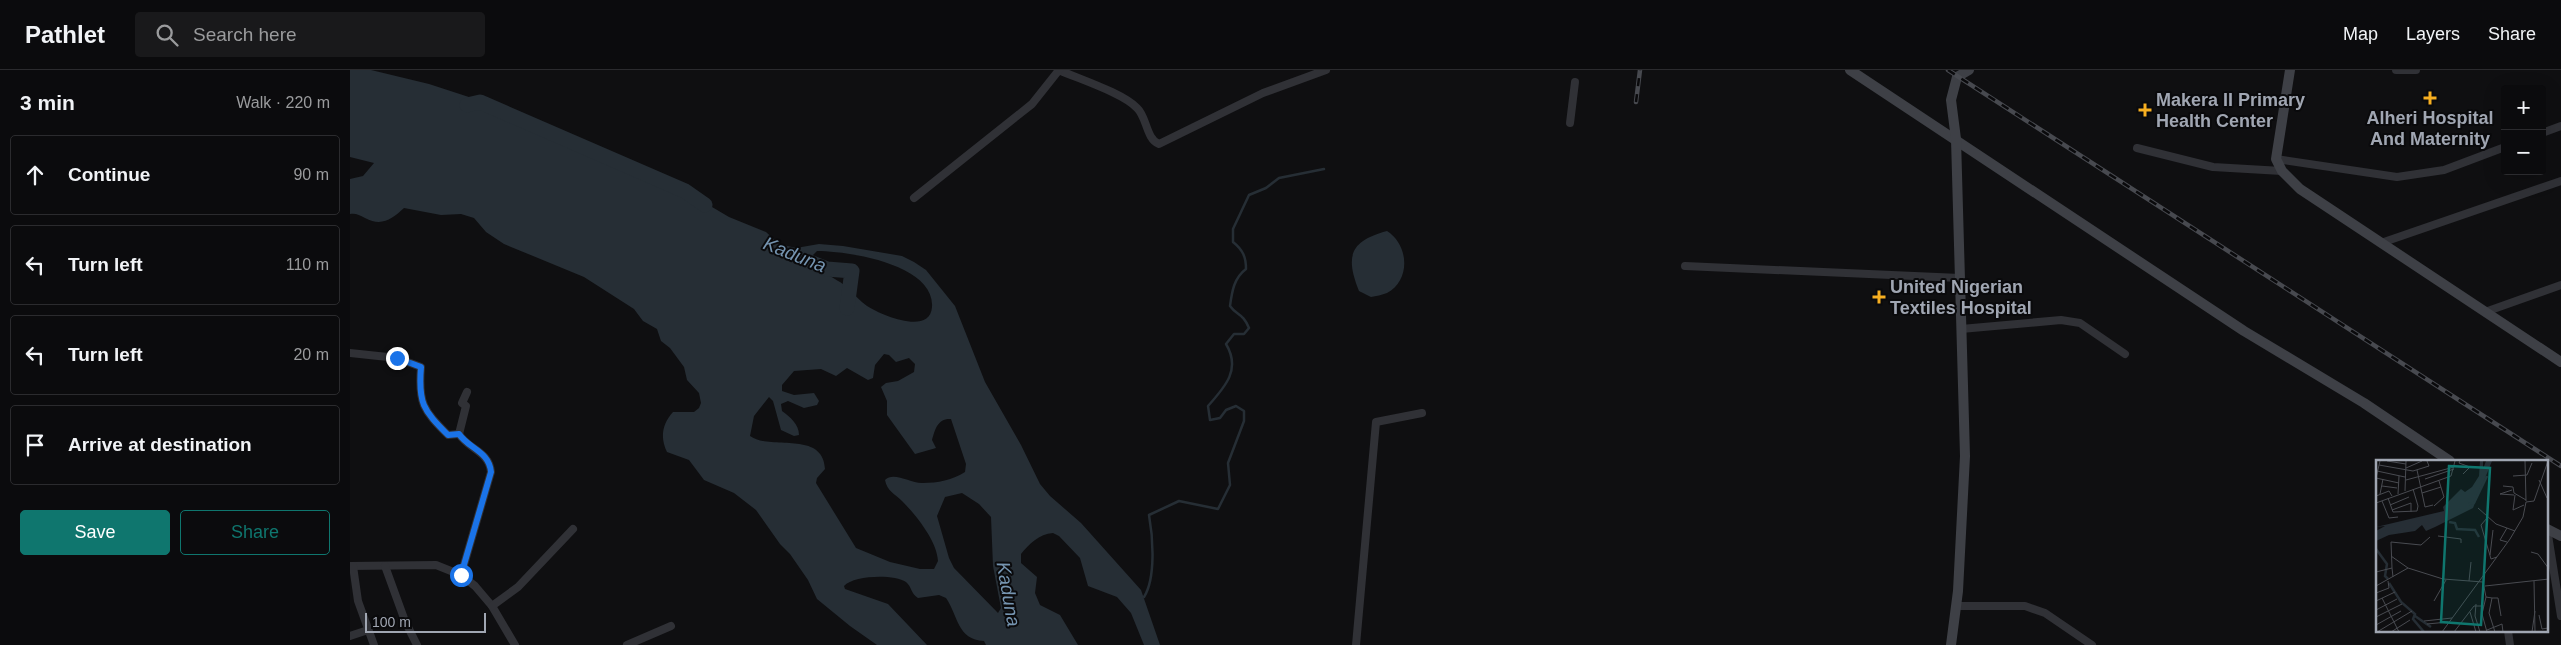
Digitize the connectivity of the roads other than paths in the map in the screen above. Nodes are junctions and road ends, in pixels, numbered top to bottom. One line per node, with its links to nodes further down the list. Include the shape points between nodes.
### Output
1 (1059, 70): 2 (street, via 1136,106 1153,140 1159,144 1263,93); 18 (street, via 1032,104)
2 (1326, 70)
3 (1850, 70): 12 (street)
4 (1969, 70): 12 (street, via 1957,77 1951,100)
5 (2290, 70): 15 (street)
6 (2396, 70): 7 (street)
7 (2416, 70)
8 (1575, 82): 9 (street)
9 (1570, 123)
10 (2561, 126): 11 (street)
11 (2546, 132)
12 (1956, 139): 21 (street); 31 (street, via 2244,331 2364,403)
13 (2137, 148): 16 (street, via 2213,167)
14 (2501, 149): 15 (street, via 2444,170 2397,177)
15 (2276, 159): 16 (street)
16 (2282, 171): 19 (street, via 2300,190)
17 (2561, 181): 19 (street)
18 (914, 198)
19 (2382, 243): 23 (street)
20 (1685, 266): 21 (street)
21 (1960, 278): 24 (street)
22 (2561, 285): 23 (street)
23 (2485, 312): 27 (street)
24 (1961, 328): 26 (street, via 2061,320 2080,323); 40 (street, via 1965,456)
25 (350, 353): 30 (street, via 397,358 421,367 420,399 433,420 448,435)
26 (2125, 354)
27 (2561, 362)
28 (467, 392): 30 (street, via 462,403 466,406)
29 (1422, 412): 50 (street, via 1376,422)
30 (459, 434): 38 (street, via 463,441 485,455 491,472)
31 (2449, 460)
32 (573, 529): 39 (street, via 518,587)
33 (2548, 530): 35 (street)
34 (2548, 535): 41 (street)
35 (2561, 536)
36 (352, 566): 37 (street); 43 (street, via 358,601)
37 (385, 566): 38 (street, via 436,565); 47 (street)
38 (461, 575): 39 (street)
39 (492, 606): 48 (street)
40 (1956, 606): 51 (street); 52 (street, via 2025,606 2045,613)
41 (2561, 616)
42 (671, 626): 49 (street)
43 (368, 630): 45 (street); 46 (street)
44 (2508, 632): 53 (street)
45 (350, 636)
46 (374, 645)
47 (417, 645)
48 (515, 645)
49 (628, 645)
50 (1356, 645)
51 (1951, 645)
52 (2092, 645)
53 (2510, 645)

